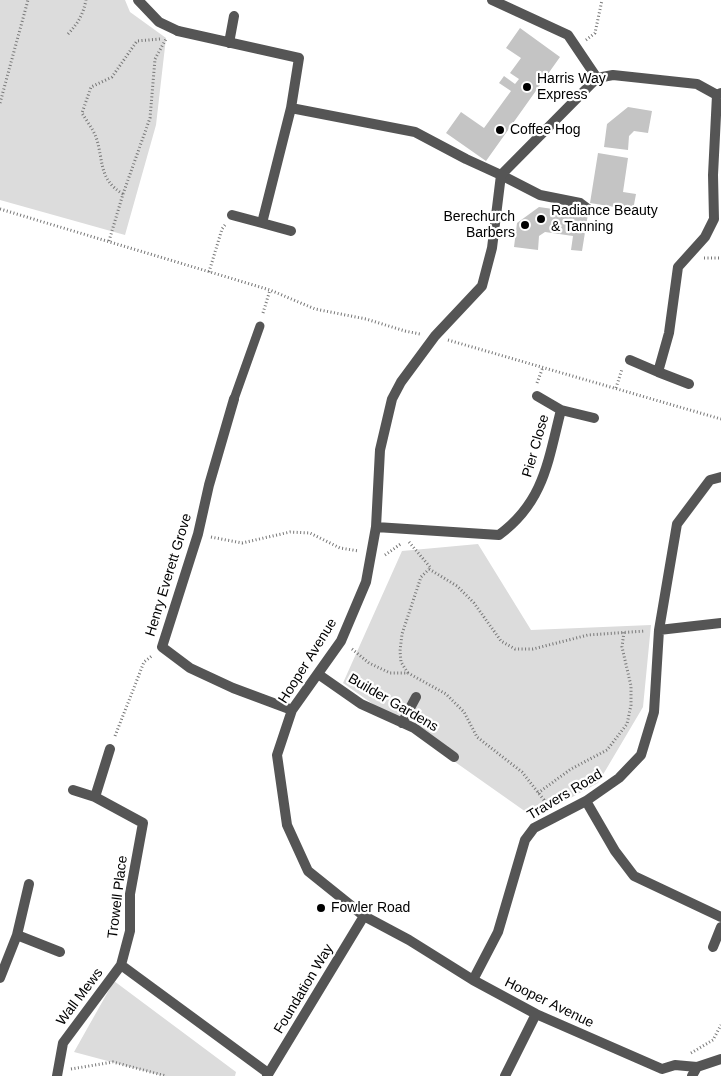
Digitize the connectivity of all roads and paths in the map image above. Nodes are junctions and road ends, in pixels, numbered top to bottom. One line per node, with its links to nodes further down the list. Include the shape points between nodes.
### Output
1 (28, 0): 14 (path)
2 (86, 0): 8 (path, via 78,23)
3 (138, 0): 7 (street, via 158,22)
4 (492, 0): 11 (street, via 568,35)
5 (602, 0): 11 (path, via 595,33)
6 (234, 16): 10 (street)
7 (178, 31): 9 (path); 10 (street)
8 (68, 34)
9 (166, 38): 17 (path, via 155,59 150,118); 17 (path, via 138,41 112,77 91,87 82,113 95,136 101,165 111,187)
10 (229, 43): 15 (street, via 299,58)
11 (577, 48): 12 (street)
12 (597, 78): 13 (street, via 613,75 697,84); 16 (street)
13 (719, 94): 29 (street, via 714,219 705,237 678,267 669,333)
14 (0, 103)
15 (291, 108): 16 (street, via 415,132); 21 (street)
16 (501, 175): 19 (street, via 540,195 580,203); 27 (street, Hooper Avenue, via 492,248 482,286)
17 (123, 194): 23 (path)
18 (0, 208): 23 (path)
19 (588, 209)
20 (232, 215): 21 (street); 24 (path, via 222,229)
21 (262, 223): 22 (street)
22 (290, 231)
23 (109, 241): 24 (path)
24 (209, 272): 25 (path)
25 (270, 290): 26 (path); 27 (path, via 315,309)
26 (260, 326): 33 (lane)
27 (435, 336): 31 (path); 38 (street, Hooper Avenue, via 392,398 380,450)
28 (630, 360): 29 (street); 31 (path, via 622,370)
29 (658, 372): 30 (street)
30 (689, 384)
31 (616, 388): 36 (path)
32 (537, 396): 34 (street)
33 (234, 399): 39 (street, Henry Everett Grove, via 208,485)
34 (561, 410): 35 (street, Pier Close); 38 (street, Pier Close, via 536,494 513,524 499,535)
35 (594, 418)
36 (721, 420)
37 (721, 477): 43 (street, Travers Road, via 710,480 677,524)
38 (376, 527): 40 (street, Hooper Avenue)
39 (198, 534): 40 (path, via 242,543 290,532 310,532 340,548); 46 (street, Henry Everett Grove)
40 (371, 552): 41 (path, via 384,555 407,540 430,566); 45 (street, Hooper Avenue, via 366,582)
41 (429, 569): 44 (path, via 457,586 501,641 515,649 533,650 588,635); 47 (path, via 421,577 402,634 400,651)
42 (721, 624): 43 (street)
43 (659, 630): 44 (path); 57 (street, Travers Road, via 654,712 642,755 619,778)
44 (624, 632): 55 (path, via 622,647 631,686 627,724 607,750 571,769)
45 (341, 641): 47 (path, via 369,663 390,673); 48 (street, Hooper Avenue)
46 (162, 647): 50 (street, Henry Everett Grove, via 190,668); 52 (path, via 144,662)
47 (408, 673): 55 (path, via 446,694 464,712 477,737 522,772)
48 (318, 674): 50 (street, Hooper Avenue); 51 (street, Builder Gardens, via 362,704)
49 (416, 697): 51 (street)
50 (292, 710): 60 (street, Hooper Avenue, via 277,755 287,825 308,871)
51 (402, 722): 53 (street, Builder Gardens)
52 (110, 749): 56 (street)
53 (454, 758)
54 (72, 790): 56 (street, Trowell Place)
55 (538, 793): 58 (path, via 544,800)
56 (95, 796): 66 (street, Trowell Place, via 143,823 130,894 130,931)
57 (586, 801): 58 (street, Travers Road); 61 (street, via 615,851 634,876)
58 (548, 820): 68 (street, Travers Road, via 534,828 526,840 498,932)
59 (29, 884): 63 (street)
60 (364, 916): 68 (street, Hooper Avenue); 77 (street, Foundation Way)
61 (721, 916)
62 (721, 928): 64 (street)
63 (17, 935): 65 (street); 67 (street)
64 (713, 947)
65 (60, 952)
66 (121, 965): 76 (street, Wall Mews, via 63,1043); 77 (street)
67 (0, 978)
68 (473, 980): 69 (street, Hooper Avenue)
69 (536, 1014): 75 (street, Hooper Avenue); 79 (street)
70 (721, 1025): 73 (path, via 713,1040)
71 (721, 1052): 72 (street)
72 (716, 1060): 74 (street)
73 (675, 1065): 74 (street, Hooper Avenue); 75 (street, Hooper Avenue)
74 (695, 1072)
75 (664, 1073)
76 (58, 1074): 78 (path, via 113,1062)
77 (268, 1075)
78 (166, 1076)
79 (505, 1076)

